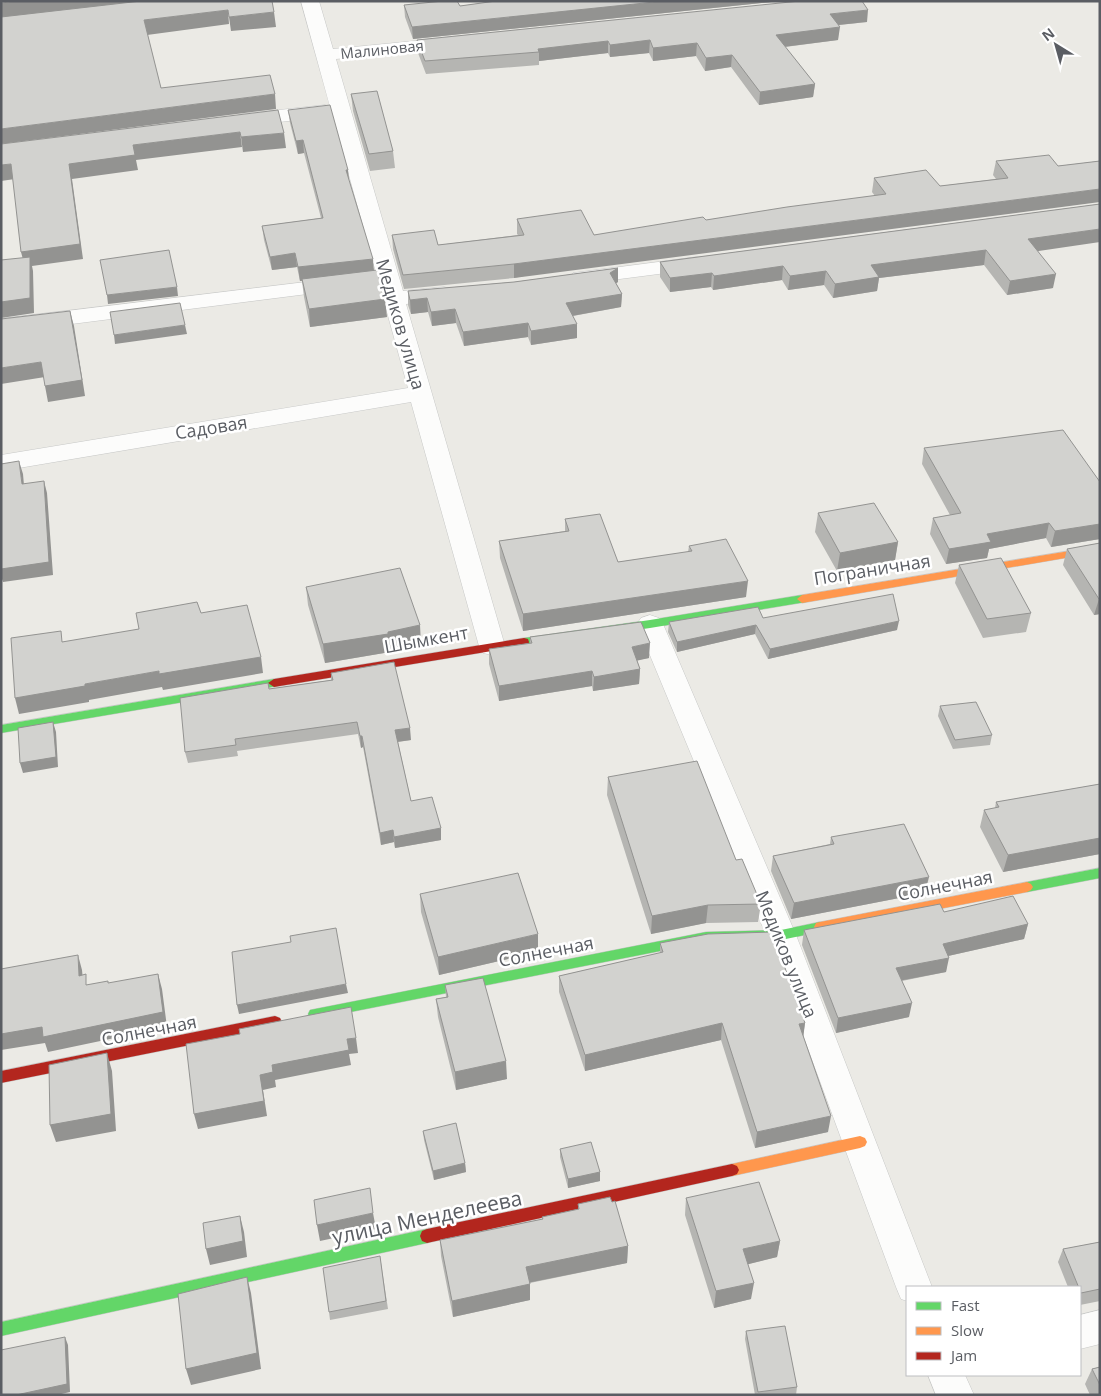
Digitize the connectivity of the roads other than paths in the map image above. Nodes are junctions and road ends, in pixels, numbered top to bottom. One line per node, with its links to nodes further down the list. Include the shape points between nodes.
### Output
1 (310, 1): 3 (street, Медиков улица)
2 (471, 40): 3 (street, Малиновая)
3 (325, 55): 4 (street, Медиков улица)
4 (339, 109): 5 (street); 8 (street, Медиков улица)
5 (226, 122)
6 (720, 259): 7 (street)
7 (563, 281)
8 (377, 285): 9 (street); 10 (street); 11 (street, Медиков улица)
9 (467, 292)
10 (1, 326)
11 (421, 393): 12 (street, Садовая); 15 (street, Медиков улица)
12 (1, 463)
13 (1100, 549): 14 (street, Пограничная)
14 (650, 624): 15 (street, Шымкент); 18 (street, Медиков улица)
15 (492, 646): 16 (street, Шымкент)
16 (1, 729)
17 (1100, 873): 18 (street, Солнечная)
18 (781, 935): 19 (street, Солнечная, via 706,936); 22 (street, Медиков улица)
19 (305, 1016)
20 (285, 1020): 21 (street, Солнечная)
21 (1, 1077)
22 (860, 1142): 23 (street, Медиков улица); 25 (street, улица Менделеева)
23 (914, 1286)
24 (1100, 1327): 26 (street)
25 (1, 1329)
26 (1081, 1332)
27 (947, 1376): 28 (street)
28 (955, 1395)

